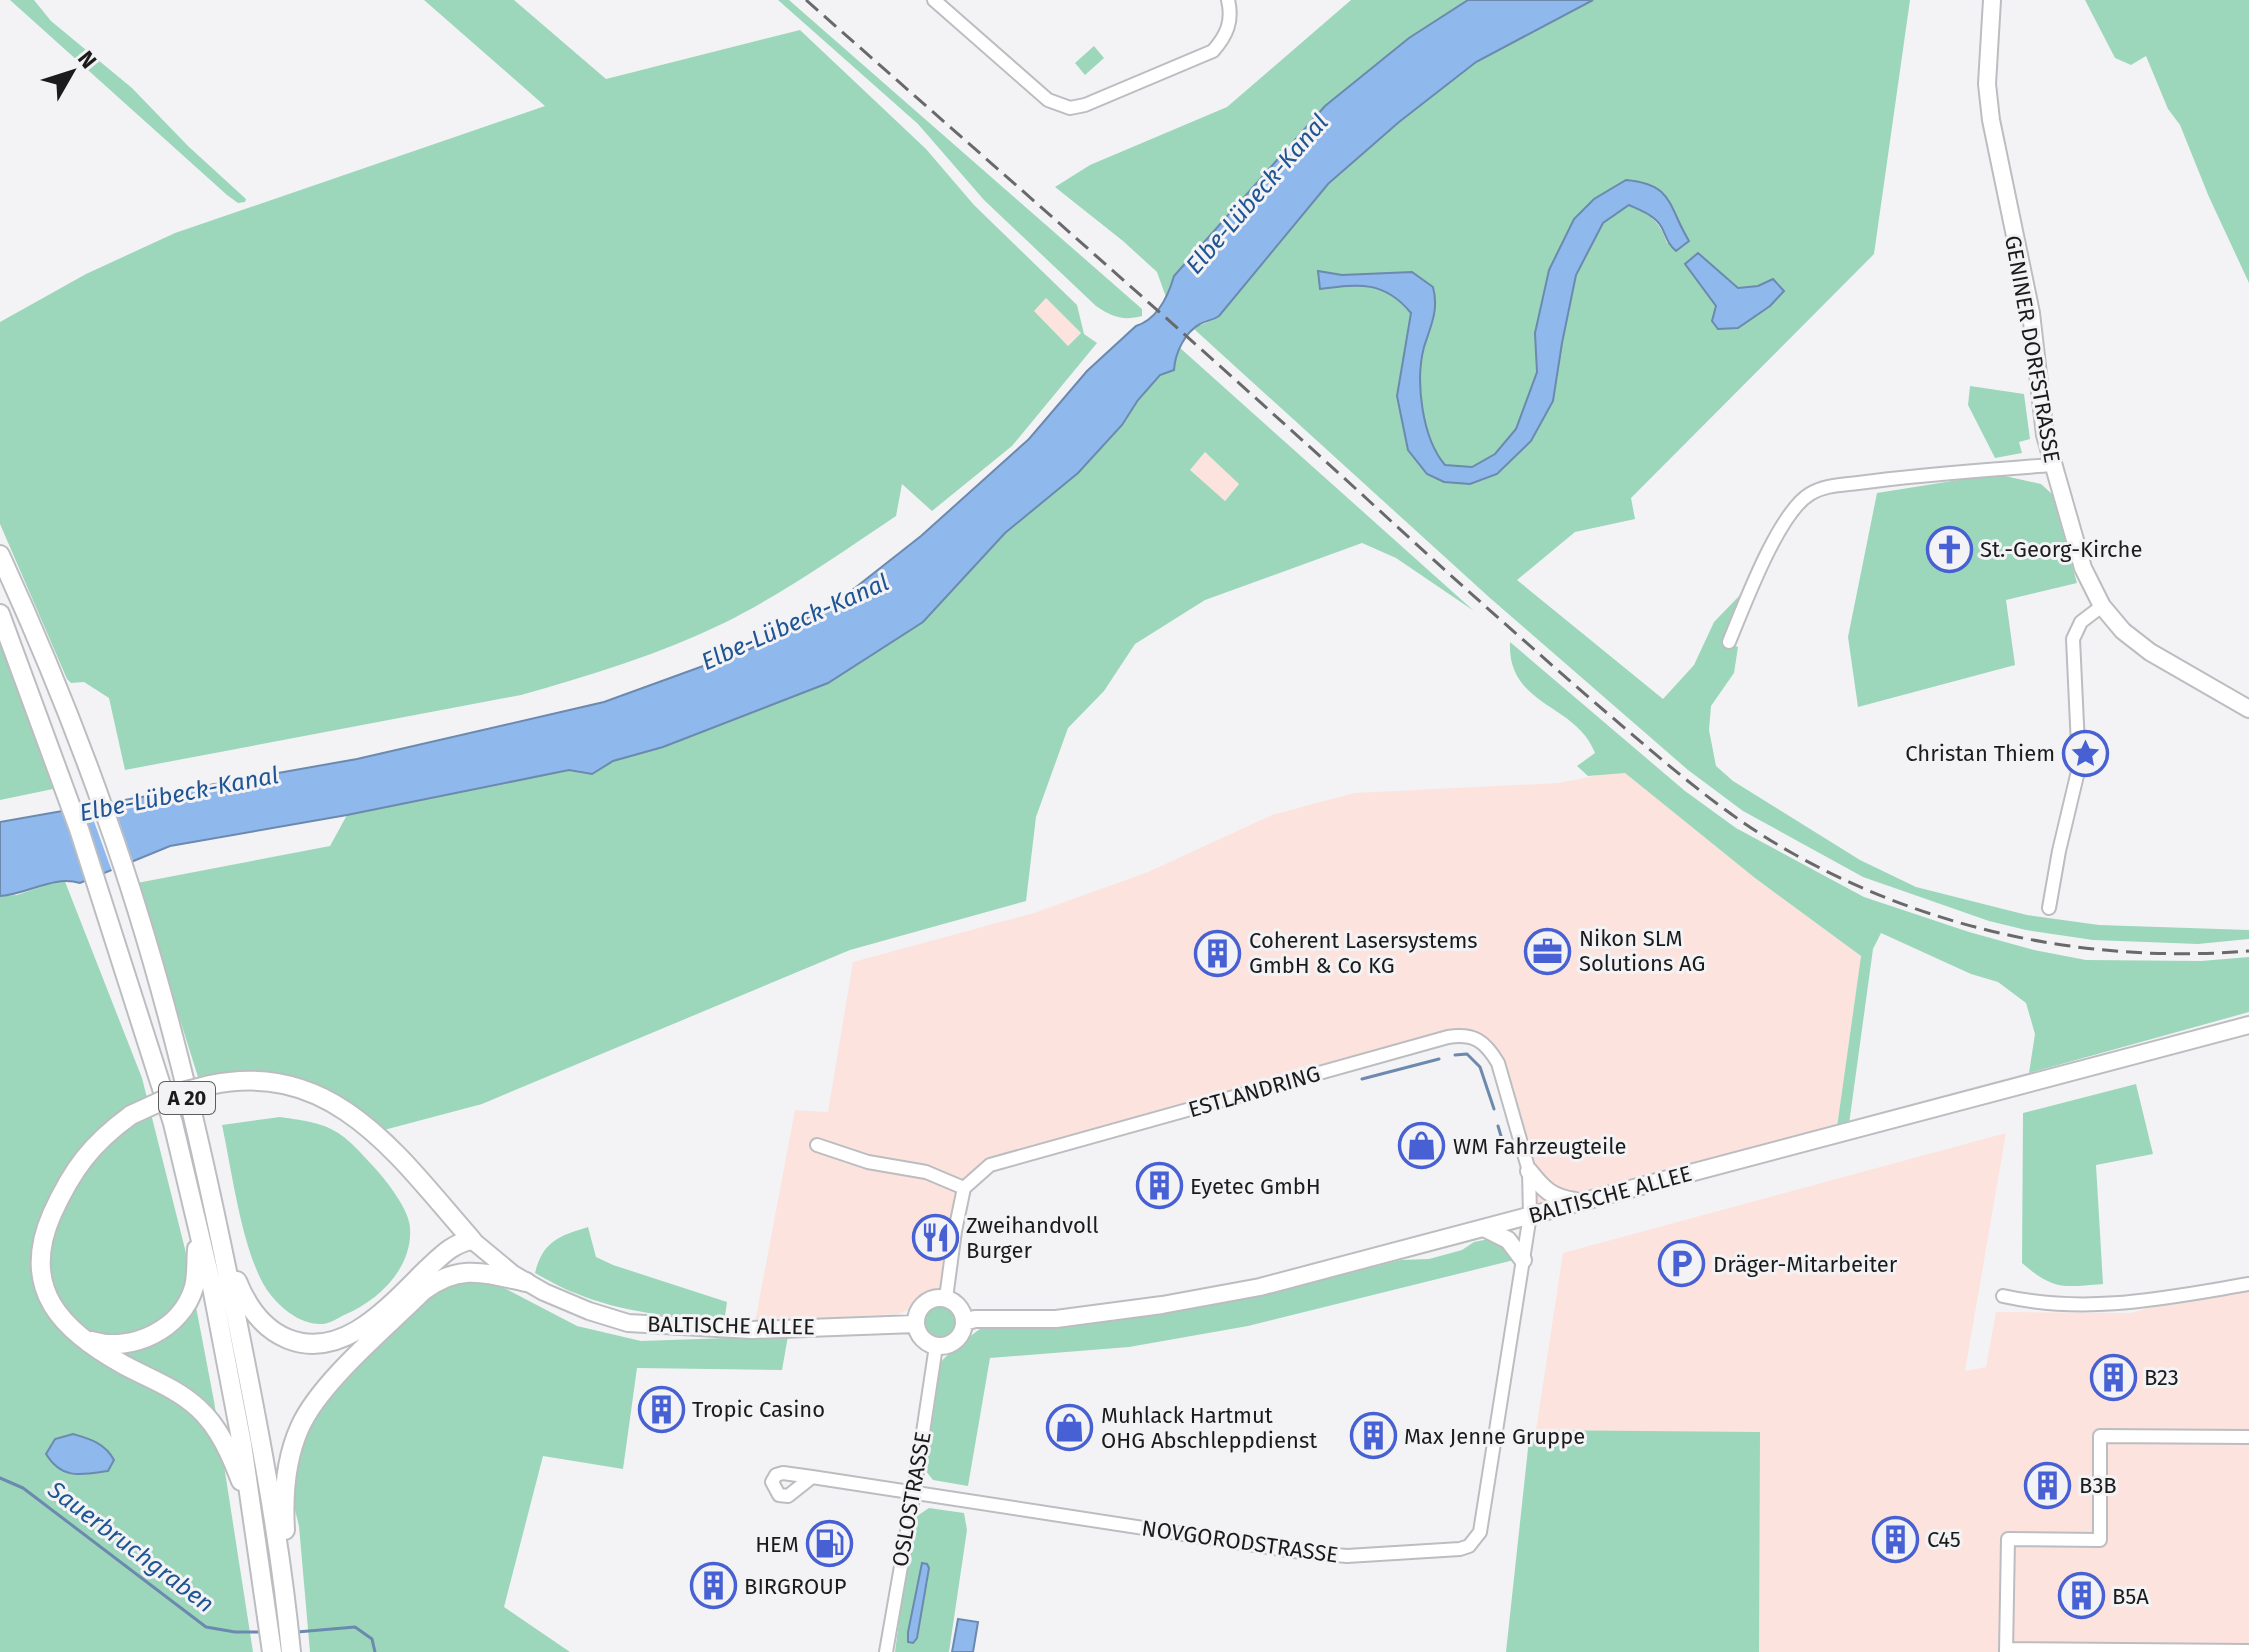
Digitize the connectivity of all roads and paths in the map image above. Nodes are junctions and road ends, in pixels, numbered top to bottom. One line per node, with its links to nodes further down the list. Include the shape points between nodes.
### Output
1 (934, 0): 2 (street, via 1048,100 1070,108 1213,51 1231,18)
2 (1228, 0)
3 (1992, 0): 4 (main road, GENINER DORFSTRASSE, via 1987,84 1991,120 2028,299)
4 (2052, 465): 6 (main road, GENINER DORFSTRASSE, via 2083,568); 8 (street, via 1877,481 1809,494 1794,508 1757,574)
5 (0, 555): 20 (highway, A 20, via 108,820 173,1034)
6 (2102, 606): 9 (main road, GENINER DORFSTRASSE, via 2150,652); 10 (street, via 2081,622 2073,639 2079,767)
7 (0, 614): 17 (highway, A 20, via 119,951 173,1123)
8 (1729, 642)
9 (2249, 709)
10 (2049, 908)
11 (2249, 1025): 15 (main road, BALTISCHE ALLEE)
12 (817, 1145): 14 (street, via 868,1162 926,1172)
13 (1529, 1171): 14 (street, ESTLANDRING, via 1498,1063 1479,1039 1465,1035 1003,1161 990,1165); 15 (main road, via 1558,1199); 16 (street, ESTLANDRING)
14 (964, 1188): 25 (street)
15 (1585, 1201): 16 (main road, BALTISCHE ALLEE)
16 (1530, 1215): 18 (main road, BALTISCHE ALLEE); 21 (street, NOVGORODSTRASSE)
17 (198, 1226): 28 (highway, via 194,1285 173,1319 129,1344 108,1345); 33 (highway, A 20)
18 (1484, 1228): 21 (main road, via 1508,1240); 26 (main road, BALTISCHE ALLEE, via 1260,1287 1162,1305 1056,1319)
19 (472, 1240): 20 (highway, via 451,1248 369,1323 315,1345 279,1335 260,1320); 22 (main road, BALTISCHE ALLEE); 28 (highway, bridge, via 404,1160 349,1113 284,1086 245,1081 210,1085 131,1115 95,1143 58,1201 41,1255 41,1281 51,1304)
20 (224, 1252): 34 (highway, A 20)
21 (1523, 1260): 32 (street, NOVGORODSTRASSE, via 1480,1532 1469,1546 1359,1555 1293,1551)
22 (526, 1282): 27 (main road, BALTISCHE ALLEE, via 628,1323 752,1330); 34 (highway, via 464,1272 440,1279 336,1377 312,1407 295,1440 284,1496)
23 (2249, 1284): 24 (street, via 2128,1304 2034,1303)
24 (2003, 1296)
25 (946, 1298): 26 (main road, via 960,1308); 27 (main road, via 922,1305)
26 (964, 1322): 29 (main road, via 954,1341)
27 (915, 1324): 29 (main road, via 921,1337)
28 (75, 1333): 33 (highway, via 199,1409 225,1444)
29 (936, 1346): 32 (street, OSLOSTRASSE)
30 (2249, 1437): 35 (street, via 2100,1436 2100,1540 2008,1539)
31 (812, 1477): 32 (street)
32 (914, 1492): 38 (street, OSLOSTRASSE)
33 (254, 1514): 36 (highway, A 20, via 268,1623)
34 (288, 1621): 36 (highway, A 20)
35 (2006, 1650): 37 (street)
36 (281, 1651)
37 (2249, 1651)
38 (886, 1652)

